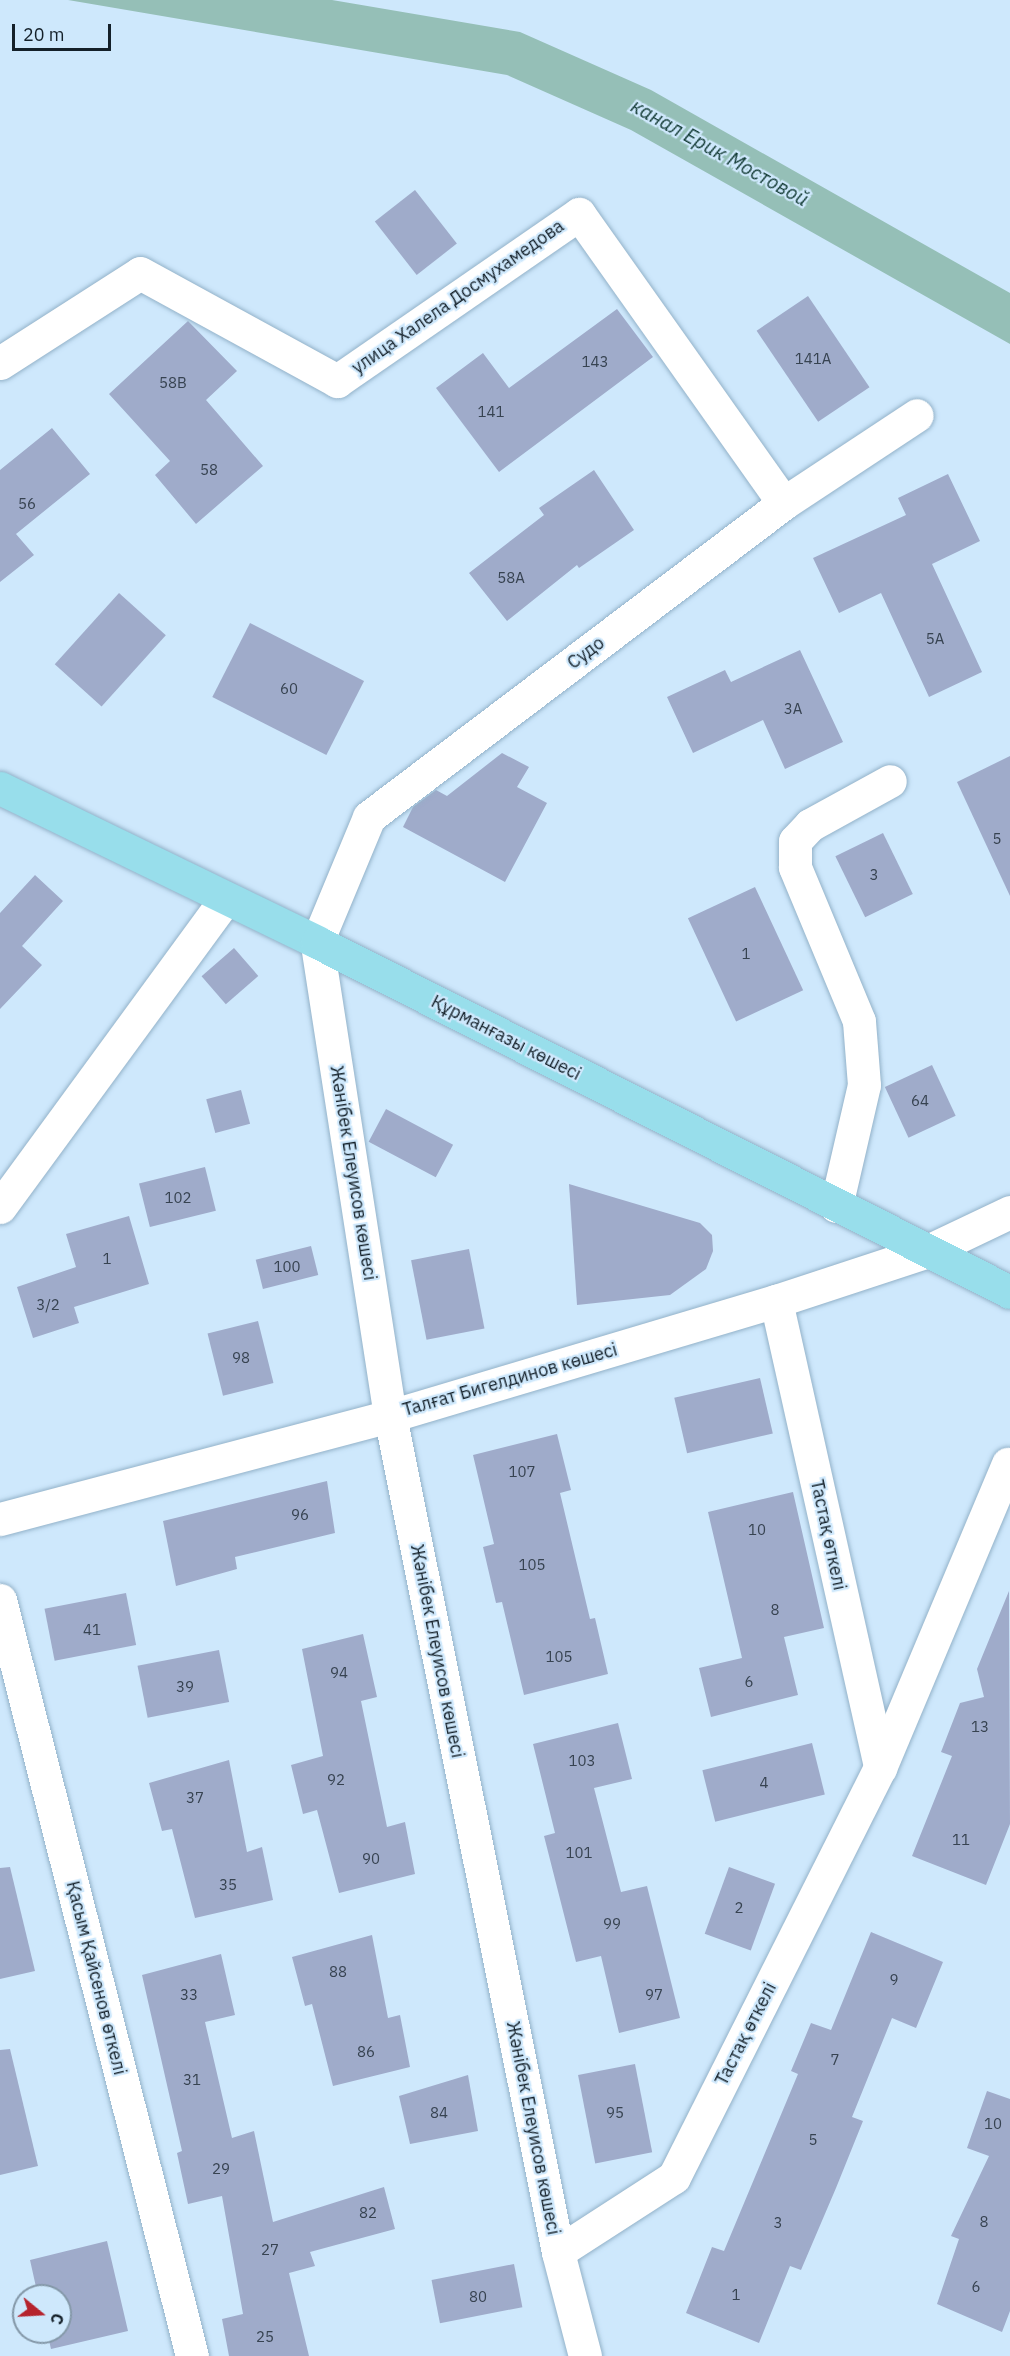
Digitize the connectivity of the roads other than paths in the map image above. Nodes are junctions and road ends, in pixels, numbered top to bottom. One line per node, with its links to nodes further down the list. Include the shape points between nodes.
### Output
1 (0, 363): 3 (street, улица Халела Досмухамедова, via 140,273 337,381 579,214)
2 (917, 415): 3 (street, Судо)
3 (784, 503): 7 (street, Судо, via 369,817)
4 (890, 781): 8 (street, via 810,825 795,841 795,867 859,1021 864,1085)
5 (0, 788): 6 (main road, Құрманғазы көшесі)
6 (225, 900): 7 (main road, Құрманғазы көшесі); 9 (street)
7 (317, 942): 8 (main road, Құрманғазы көшесі); 14 (street, Жәнібек Елеуисов көшесі)
8 (836, 1206): 11 (main road, Құрманғазы көшесі)
9 (0, 1207)
10 (1010, 1212): 11 (street, Талғат Бигелдинов көшесі)
11 (928, 1251): 12 (main road, Құрманғазы көшесі); 13 (street, Талғат Бигелдинов көшесі)
12 (1010, 1292)
13 (776, 1301): 14 (street, Талғат Бигелдинов көшесі); 18 (street, Тастақ өткелі)
14 (390, 1416): 16 (street, Талғат Бигелдинов көшесі); 19 (street, Жәнібек Елеуисов көшесі)
15 (1008, 1464): 18 (street, Тастақ өткелі)
16 (0, 1519)
17 (0, 1600): 20 (street, Қасым Қайсенов өткелі)
18 (880, 1768): 19 (street, Тастақ өткелі, via 674,2177)
19 (558, 2252): 21 (street, Жәнібек Елеуисов көшесі)
20 (192, 2356)
21 (585, 2356)

